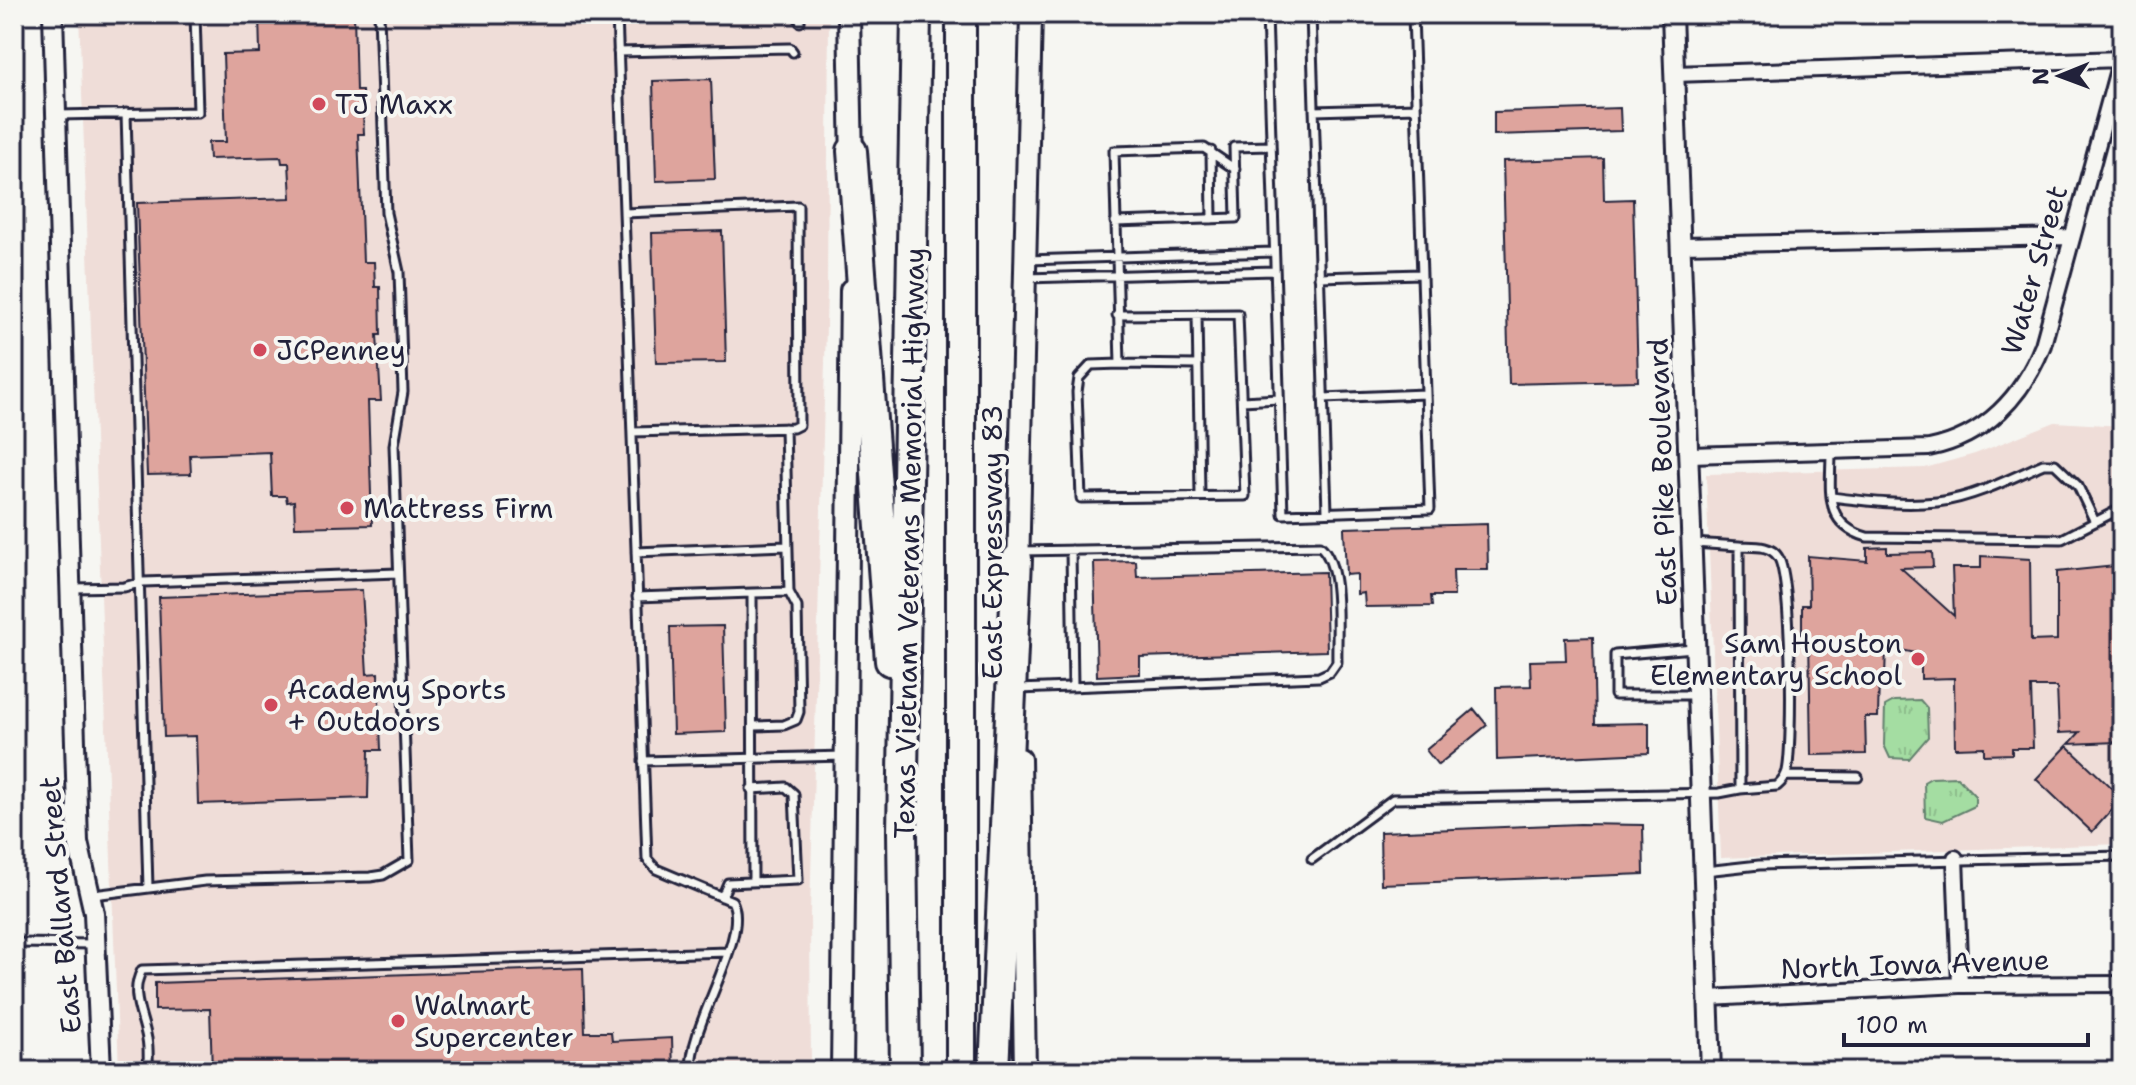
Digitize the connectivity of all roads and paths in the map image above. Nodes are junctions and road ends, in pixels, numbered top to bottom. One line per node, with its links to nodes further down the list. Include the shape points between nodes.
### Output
1 (53, 14): 20 (street, East Ballard Street)
2 (195, 14): 19 (lane, via 198,112)
3 (379, 14): 60 (lane, via 386,213 399,272 403,392 394,445)
4 (617, 14): 13 (lane)
5 (849, 14): 22 (main road)
6 (916, 14): 79 (highway, Texas Vietnam Veterans Memorial Highway)
7 (961, 14): 99 (highway, Texas Vietnam Veterans Memorial Highway)
8 (1031, 14): 32 (main road, East Expressway 83)
9 (1267, 14): 21 (lane)
10 (1311, 14): 18 (lane)
11 (1413, 14): 17 (lane)
12 (1672, 14): 16 (street, East Pike Boulevard)
13 (618, 52): 14 (lane); 25 (lane)
14 (793, 52)
15 (2122, 57): 16 (street); 28 (street, Water Street)
16 (1674, 74): 29 (street, East Pike Boulevard)
17 (1416, 108): 18 (lane); 34 (lane)
18 (1314, 111): 36 (lane)
19 (126, 113): 20 (lane); 61 (lane)
20 (56, 115): 62 (street, East Ballard Street)
21 (1270, 146): 24 (lane, via 1234,147); 30 (lane)
22 (852, 151): 71 (main road); 79 (highway)
23 (1211, 151): 24 (lane); 26 (lane); 27 (lane, via 1114,151)
24 (1235, 169): 26 (lane, via 1236,218)
25 (624, 213): 45 (lane, via 798,206 799,425); 46 (lane)
26 (1212, 219): 27 (lane)
27 (1115, 222): 31 (lane)
28 (2072, 237): 29 (street); 47 (street, Water Street, via 2034,367 2012,400 1984,426 1929,448)
29 (1682, 245): 48 (street, East Pike Boulevard)
30 (1273, 252): 31 (lane); 33 (lane)
31 (1116, 257): 32 (lane); 35 (lane)
32 (1024, 269): 35 (lane); 59 (main road, East Expressway 83)
33 (1274, 271): 35 (lane); 43 (lane)
34 (1421, 274): 36 (lane); 41 (lane)
35 (1116, 276): 38 (lane)
36 (1319, 277): 42 (lane)
37 (1197, 314): 38 (lane); 40 (lane); 44 (lane, via 1238,314)
38 (1117, 315): 39 (lane)
39 (1120, 364): 40 (lane); 49 (lane, via 1091,365 1079,378 1081,498)
40 (1198, 365): 49 (lane)
41 (1425, 394): 42 (lane); 52 (lane, via 1430,509)
42 (1323, 398): 52 (lane)
43 (1279, 399): 44 (lane); 52 (lane, via 1283,514)
44 (1242, 401): 49 (lane, via 1245,496)
45 (785, 428): 46 (lane); 55 (lane)
46 (632, 432): 58 (lane)
47 (1831, 451): 48 (street, Water Street); 50 (lane)
48 (1690, 455): 54 (street, East Pike Boulevard)
49 (1200, 496)
50 (1831, 497): 53 (lane, via 1846,531 1867,537 2062,539); 53 (lane, via 1937,502 2055,464 2078,486)
51 (2122, 508): 53 (lane)
52 (1327, 512)
53 (2095, 522)
54 (1693, 543): 56 (lane); 66 (street, East Pike Boulevard)
55 (787, 546): 58 (lane); 63 (lane)
56 (1739, 546): 74 (lane, via 1767,548 1782,565 1788,612); 77 (lane)
57 (1071, 550): 59 (lane); 67 (lane); 67 (lane, via 1320,546 1330,554 1334,569 1337,662 1319,677)
58 (636, 552): 65 (lane)
59 (1018, 555): 68 (main road, East Expressway 83); 100 (highway)
60 (398, 573): 61 (lane); 85 (lane, via 409,860 370,877 205,881)
61 (140, 583): 62 (lane); 85 (lane)
62 (71, 588): 86 (street, East Ballard Street, via 78,842)
63 (789, 592): 64 (lane); 70 (lane, via 797,607 799,712 796,720 784,725)
64 (752, 593): 65 (lane); 70 (lane)
65 (637, 597): 73 (lane)
66 (1697, 648): 69 (street, East Pike Boulevard); 69 (lane, via 1615,655 1615,695)
67 (1073, 687): 68 (lane)
68 (1019, 689): 101 (main road, East Expressway 83)
69 (1698, 694): 78 (street, East Pike Boulevard)
70 (755, 726): 72 (lane)
71 (845, 756): 72 (lane); 97 (main road)
72 (754, 758): 73 (lane); 76 (lane)
73 (643, 761): 87 (lane, via 647,859 656,869)
74 (1785, 776): 75 (lane); 77 (lane, via 1777,786)
75 (1858, 777)
76 (751, 789): 84 (lane); 84 (lane, via 791,789 796,801 798,880)
77 (1740, 789): 78 (lane)
78 (1702, 792): 82 (lane, via 1393,799); 83 (street, East Pike Boulevard)
79 (902, 832): 98 (highway, Texas Vietnam Veterans Memorial Highway)
80 (2122, 856): 81 (lane)
81 (1955, 858): 83 (lane); 92 (street)
82 (1312, 859)
83 (1705, 871): 93 (street, East Pike Boulevard)
84 (753, 881): 87 (lane, via 728,883)
85 (148, 888): 86 (lane)
86 (90, 896): 89 (street, East Ballard Street)
87 (722, 897): 90 (lane, via 732,901 738,920)
88 (14, 943): 89 (lane)
89 (95, 944): 94 (street, East Ballard Street)
90 (728, 952): 95 (lane, via 142,970 137,994); 96 (lane, via 700,1021)
91 (2122, 984): 92 (street, North Iowa Avenue)
92 (1960, 985): 93 (street, North Iowa Avenue)
93 (1709, 998): 102 (street, East Pike Boulevard)
94 (101, 1071)
95 (148, 1071)
96 (691, 1071)
97 (842, 1071)
98 (905, 1071)
99 (961, 1071)
100 (994, 1071)
101 (1025, 1071)
102 (1711, 1071)

